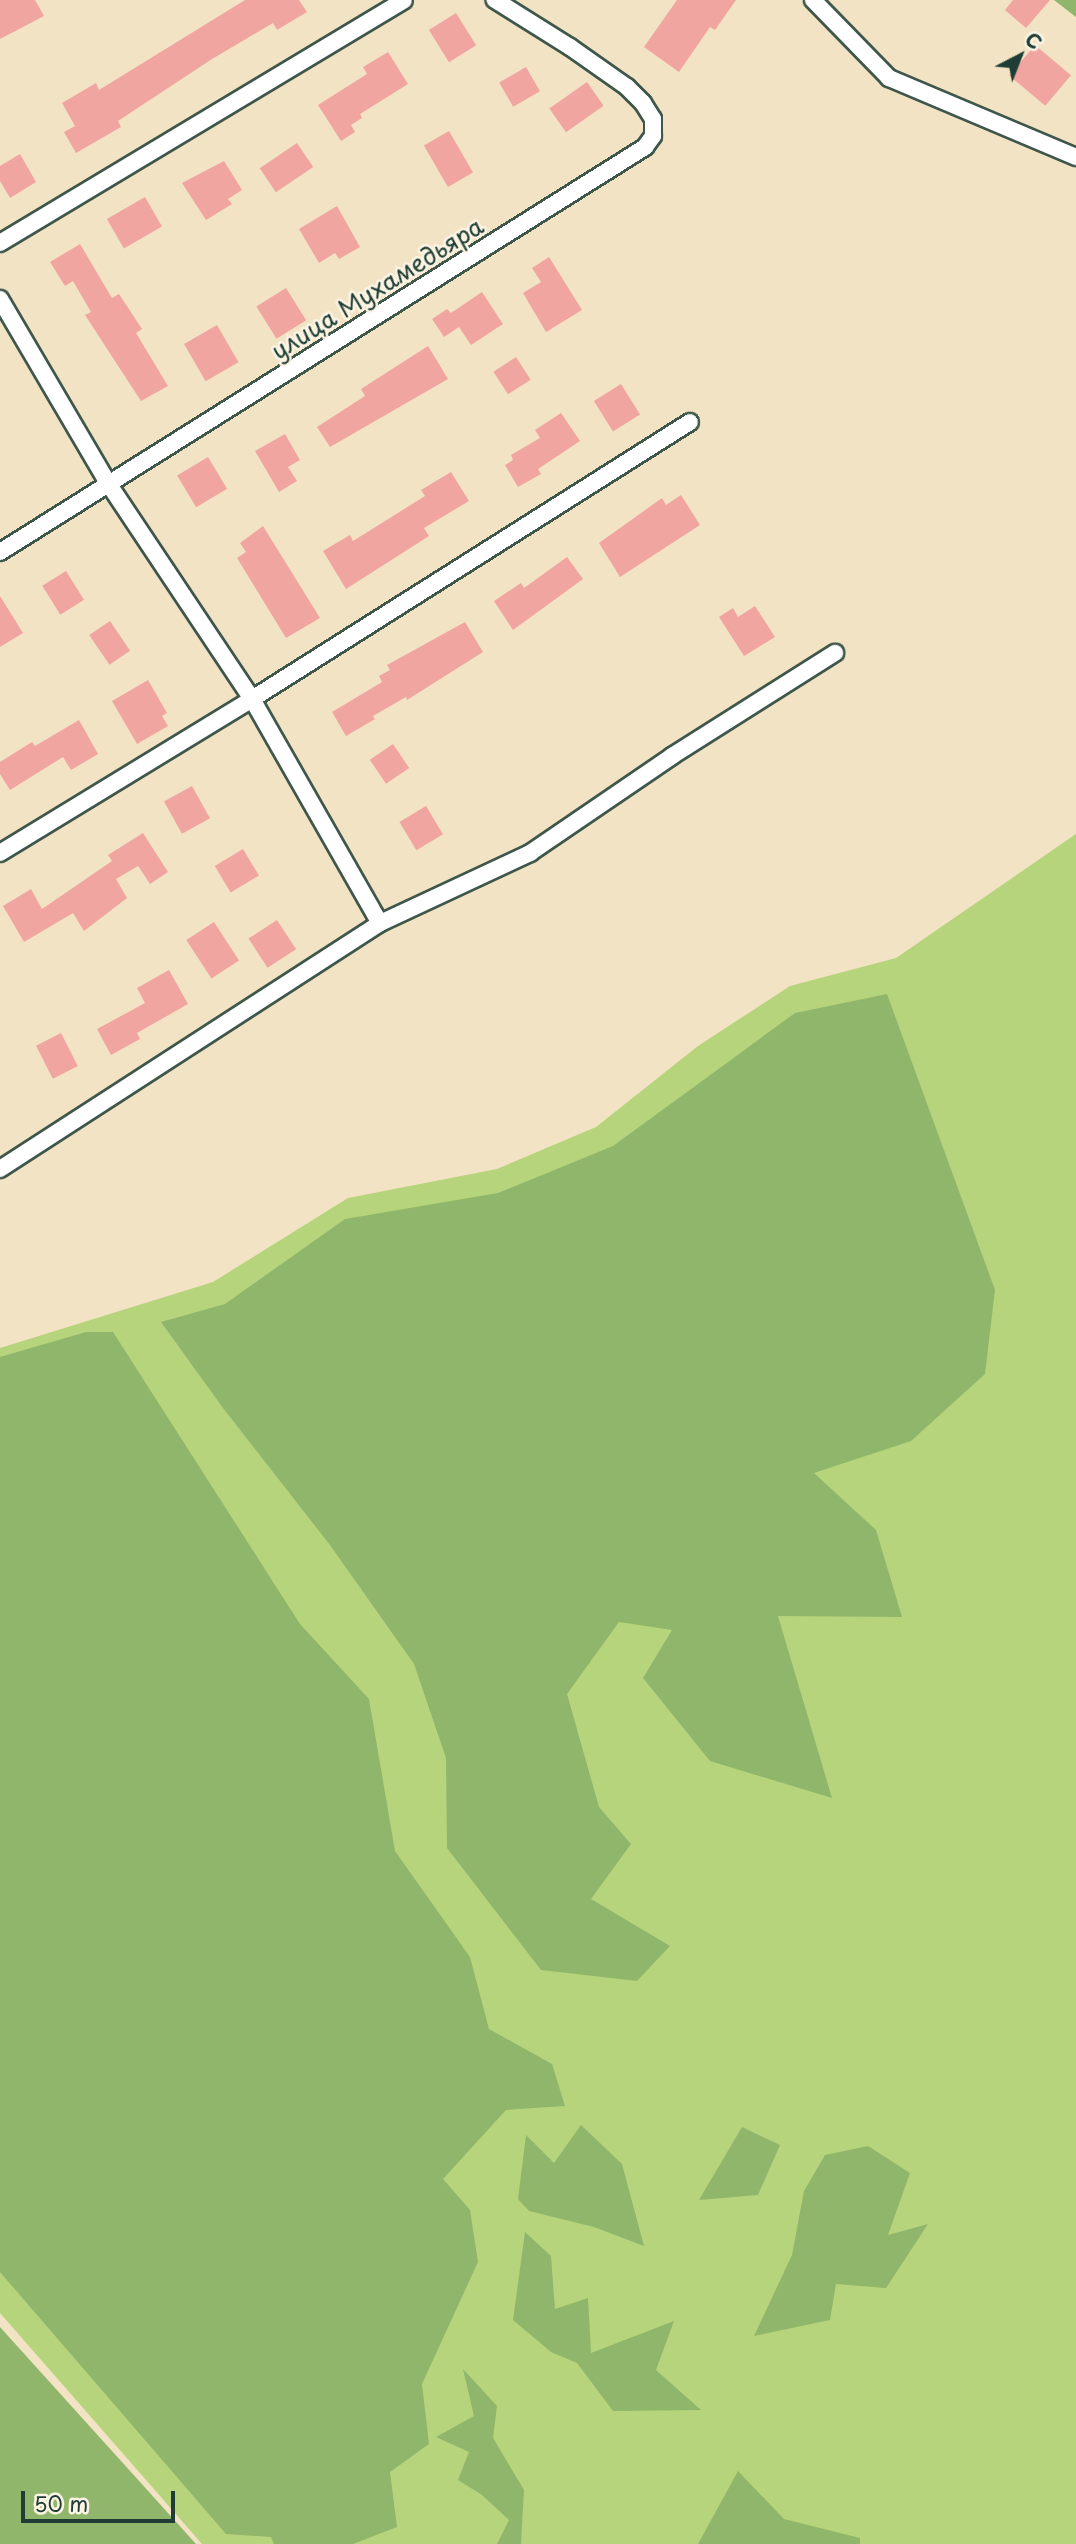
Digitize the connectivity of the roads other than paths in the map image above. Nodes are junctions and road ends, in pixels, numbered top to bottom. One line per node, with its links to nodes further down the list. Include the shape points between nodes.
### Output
1 (404, 0): 5 (street)
2 (495, 0): 8 (street, улица Мухамедьяра, via 627,87 653,119 653,136 645,147)
3 (813, 0): 4 (street, via 889,78)
4 (1076, 157)
5 (0, 243)
6 (0, 299): 8 (street)
7 (690, 422): 11 (street)
8 (108, 483): 9 (street, улица Мухамедьяра); 11 (street)
9 (0, 552)
10 (835, 653): 13 (street, via 671,756 530,853)
11 (252, 699): 12 (street); 13 (street)
12 (0, 853)
13 (380, 923): 14 (street)
14 (0, 1169)

